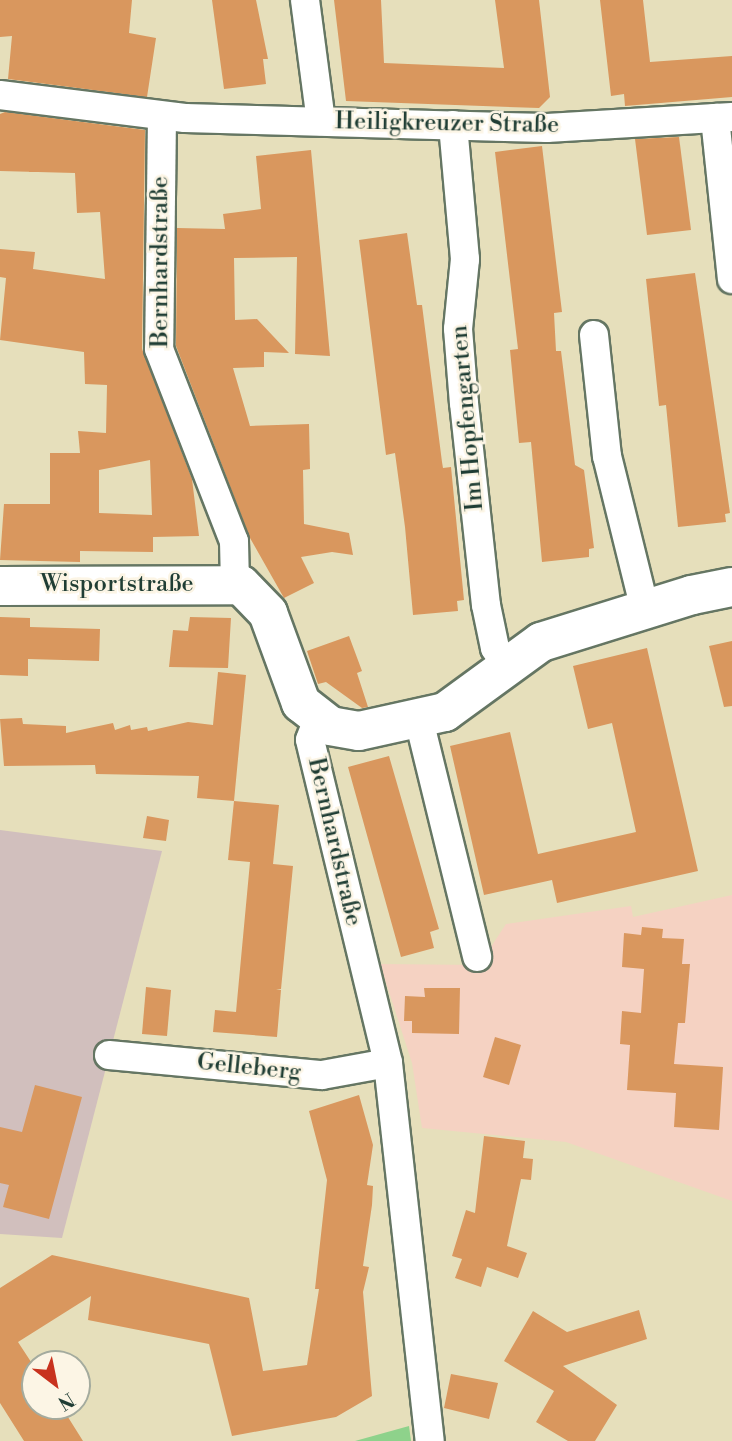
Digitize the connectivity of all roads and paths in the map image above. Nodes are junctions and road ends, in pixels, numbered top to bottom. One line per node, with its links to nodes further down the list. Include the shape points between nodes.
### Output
1 (305, 0): 5 (street)
2 (0, 95): 3 (street, Heiligkreuzer Straße)
3 (162, 116): 5 (street, Heiligkreuzer Straße); 9 (street, Bernhardstraße, via 159,349 234,541)
4 (723, 117): 6 (street, Heiligkreuzer Straße, via 547,128); 7 (street)
5 (321, 121): 6 (street, Heiligkreuzer Straße)
6 (453, 125): 13 (street, Im Hopfengarten, via 465,259 458,329 464,403 486,606 495,648)
7 (732, 279)
8 (594, 335): 12 (street, via 607,456)
9 (235, 585): 10 (street, Wisportstraße); 14 (street, via 247,588 261,602 298,699)
10 (0, 586)
11 (732, 587): 12 (street)
12 (645, 609): 13 (street, via 541,642)
13 (506, 665): 15 (street, via 467,699)
14 (318, 719): 15 (street, via 359,731); 18 (street, Bernhardstraße, via 310,740)
15 (419, 720): 16 (street)
16 (477, 957)
17 (109, 1055): 18 (street, Gelleberg, via 322,1075)
18 (388, 1063): 19 (street, Bernhardstraße)
19 (430, 1441)

